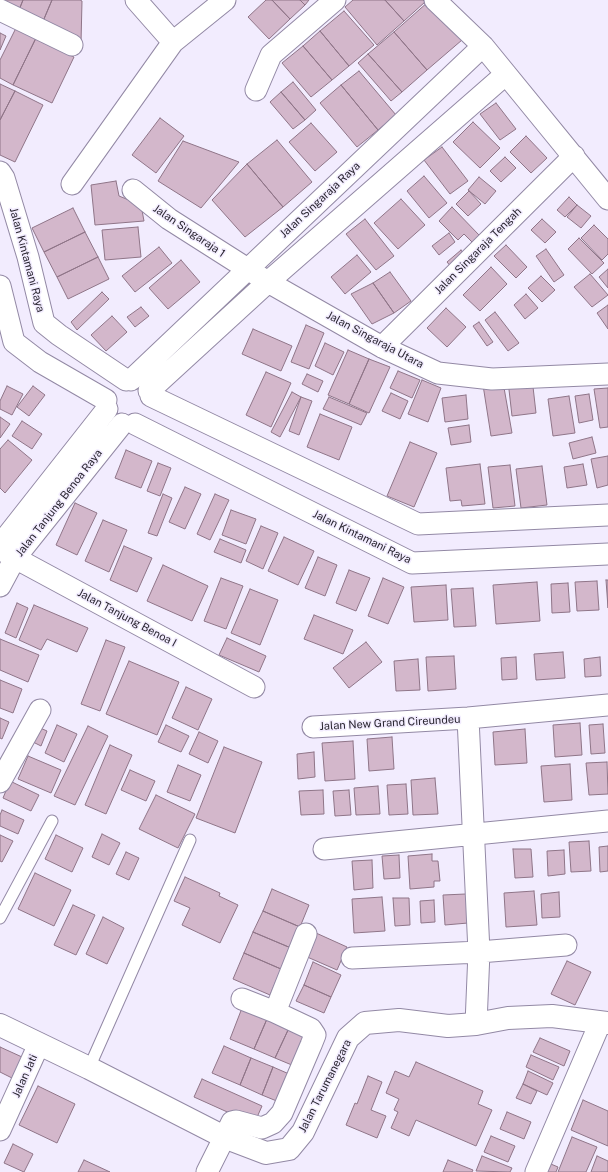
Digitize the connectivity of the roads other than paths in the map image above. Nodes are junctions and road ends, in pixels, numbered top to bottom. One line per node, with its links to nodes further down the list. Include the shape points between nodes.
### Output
1 (136, 0): 6 (street)
2 (225, 0): 6 (street)
3 (335, 0): 10 (street, via 271,55)
4 (435, 0): 8 (street)
5 (0, 10): 7 (street)
6 (173, 42): 15 (street)
7 (72, 44)
8 (483, 46): 9 (street); 11 (street, Jalan Singaraja Raya)
9 (506, 74): 12 (street); 13 (street)
10 (256, 90)
11 (383, 140): 13 (street); 18 (street, Jalan Singaraja Raya)
12 (574, 156): 17 (street); 21 (street, Jalan Singaraja Tengah)
13 (403, 164): 19 (street)
14 (1, 177): 23 (street, Jalan Kintamani Raya, via 28,256 44,323)
15 (72, 184)
16 (133, 190): 18 (street, Jalan Singaraja 1, via 169,219)
17 (608, 199)
18 (247, 269): 19 (street, Jalan Singaraja Utara); 23 (street, Jalan Singaraja Raya)
19 (268, 282): 21 (street, Jalan Singaraja Utara); 24 (street)
20 (0, 286): 25 (street, via 14,342 40,362)
21 (382, 347): 22 (street, Jalan Singaraja Utara, via 438,373 472,378 492,380)
22 (608, 374)
23 (128, 380): 24 (street, via 142,383); 25 (street, via 112,386)
24 (150, 394): 26 (street, via 152,405 149,413 143,420); 27 (street, via 418,524)
25 (106, 404): 26 (street, via 115,420); 28 (street, Jalan Tanjung Benoa Raya)
26 (129, 424): 28 (street, Jalan Tanjung Benoa Raya); 29 (street, Jalan Kintamani Raya, via 412,563)
27 (608, 515)
28 (5, 551): 30 (street, Jalan Tanjung Benoa Raya); 31 (street, Jalan Tanjung Benoa I)
29 (608, 554)
30 (0, 586)
31 (254, 687)
32 (608, 705): 34 (street, Jalan New Grand Cireundeu)
33 (40, 710): 36 (street)
34 (468, 718): 35 (street, Jalan New Grand Cireundeu); 39 (street, Jalan New Grand Cireundeu)
35 (313, 727)
36 (0, 782)
37 (52, 821): 42 (lane)
38 (608, 821): 39 (street)
39 (473, 834): 41 (street); 45 (street, Jalan New Grand Cireundeu)
40 (190, 840): 53 (lane)
41 (324, 849)
42 (0, 918)
43 (306, 934): 48 (street)
44 (566, 945): 45 (street)
45 (479, 952): 46 (street); 50 (street, Jalan New Grand Cireundeu)
46 (352, 958)
47 (242, 998): 48 (street)
48 (275, 1012): 55 (street, via 311,1029 315,1035 311,1045 282,1114 273,1123 262,1128 232,1122)
49 (604, 1023): 50 (street, Jalan Tarumanegara, via 552,1016 508,1018); 57 (street)
50 (476, 1024): 55 (street, Jalan Tarumanegara, via 448,1026 399,1020 365,1023 348,1038 303,1132 289,1149 266,1154)
51 (0, 1026): 52 (street, Jalan Tarumanegara)
52 (40, 1044): 53 (street, Jalan Tarumanegara); 54 (street, Jalan Jati)
53 (89, 1068): 55 (street, Jalan Tarumanegara)
54 (0, 1130)
55 (224, 1136): 56 (street)
56 (207, 1172)
57 (536, 1172)

